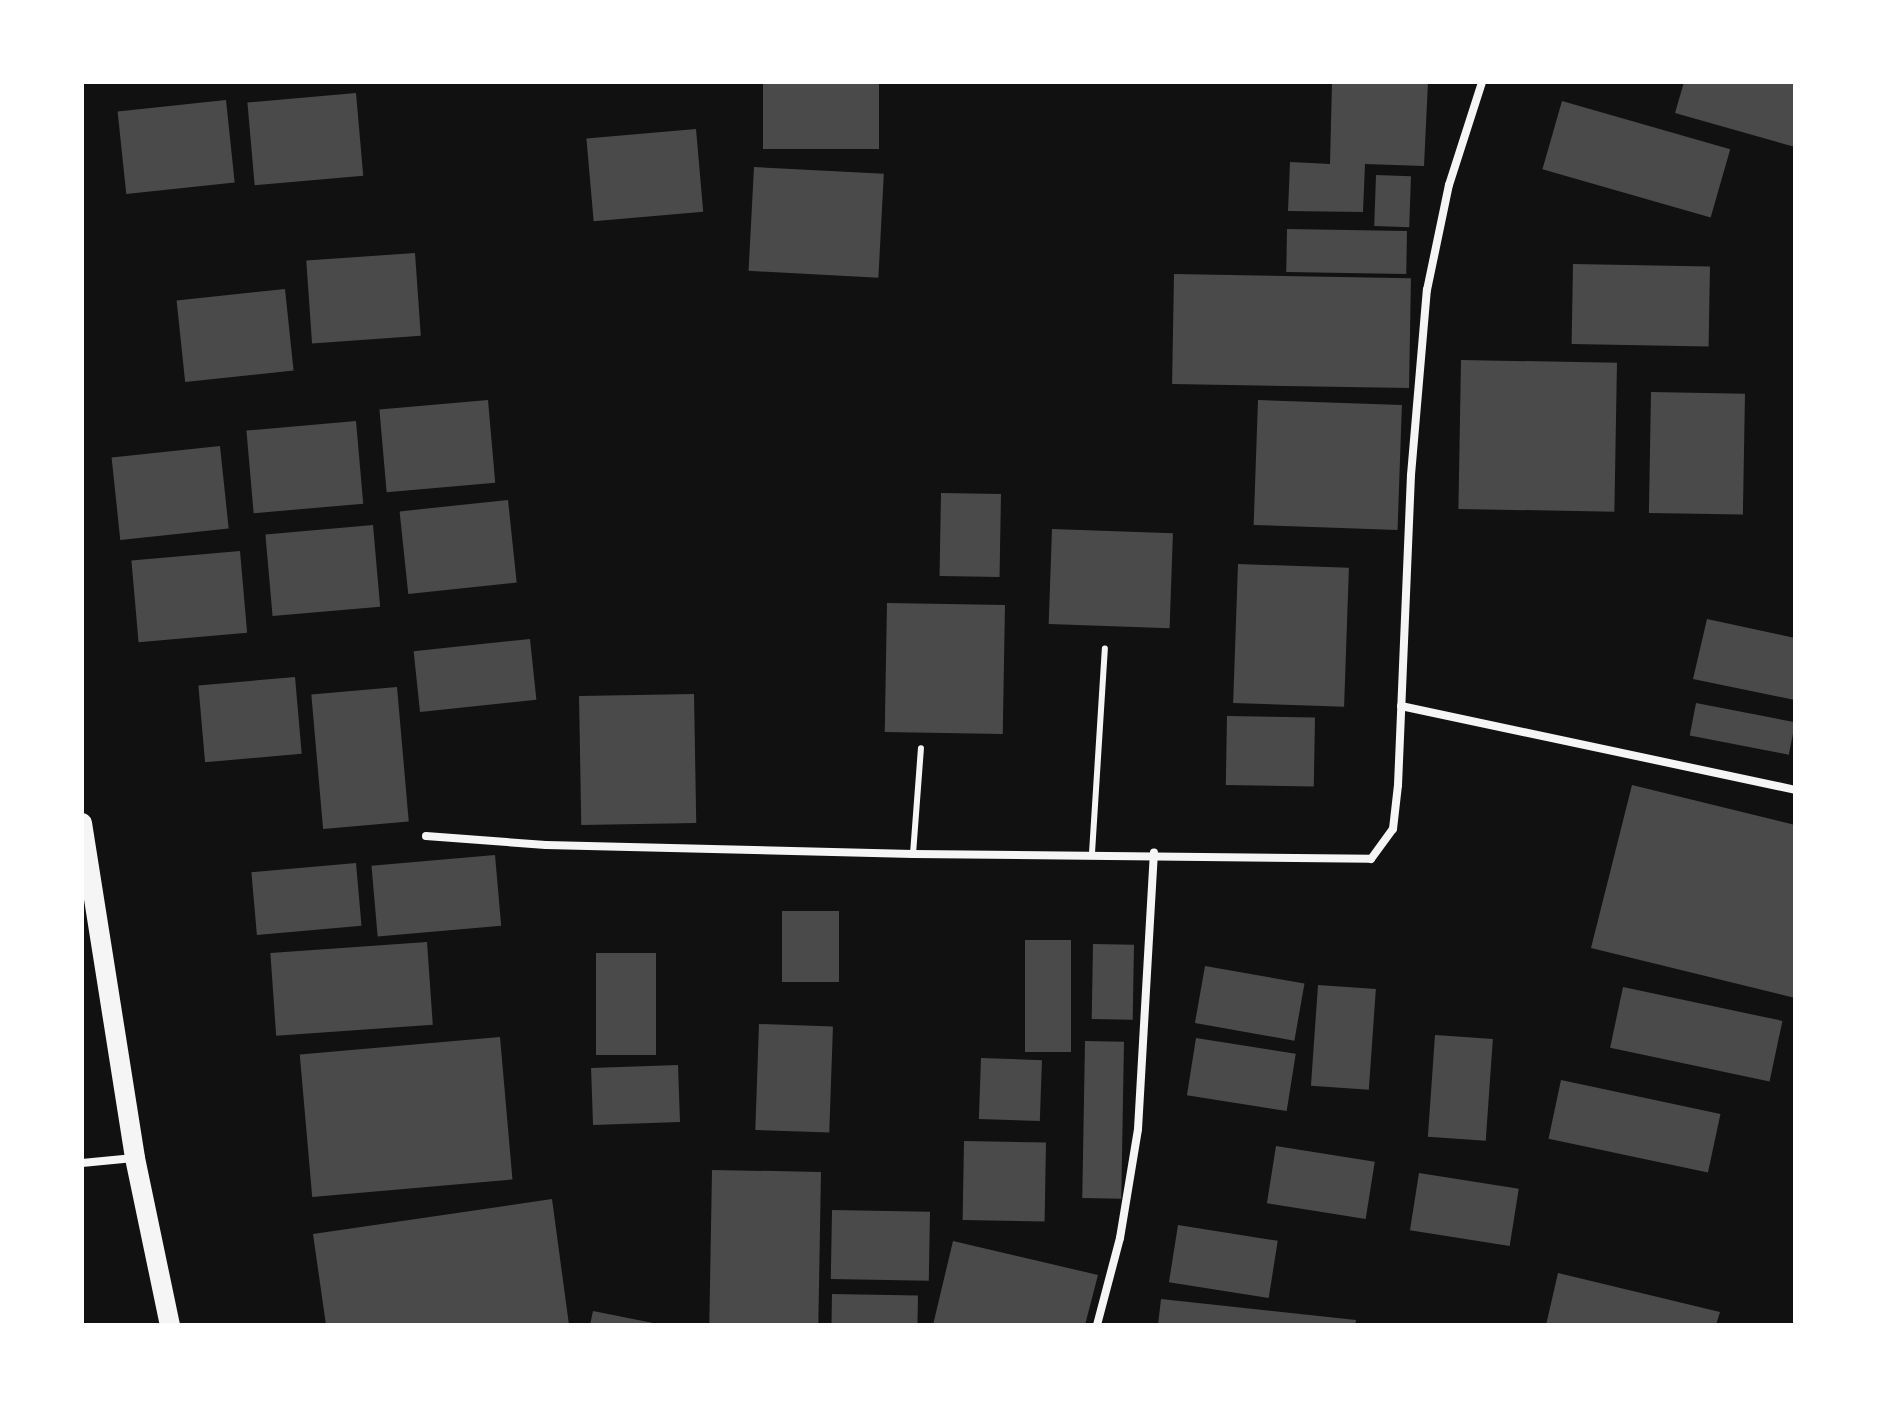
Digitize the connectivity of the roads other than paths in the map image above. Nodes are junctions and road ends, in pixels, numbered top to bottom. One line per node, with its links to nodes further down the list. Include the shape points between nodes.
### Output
1 (1482, 82): 3 (street, via 1449,185 1427,290 1416,384)
2 (1105, 648): 9 (lane)
3 (1401, 706): 5 (street); 8 (street, via 1393,829 1371,859)
4 (921, 748): 10 (lane)
5 (1795, 790)
6 (82, 823): 11 (main road)
7 (426, 836): 10 (street, via 546,845)
8 (1154, 852): 9 (street); 14 (street, via 1138,1129 1120,1238)
9 (1092, 853): 10 (street)
10 (913, 854)
11 (135, 1158): 12 (street); 13 (main road)
12 (82, 1163)
13 (170, 1325)
14 (1097, 1325)

